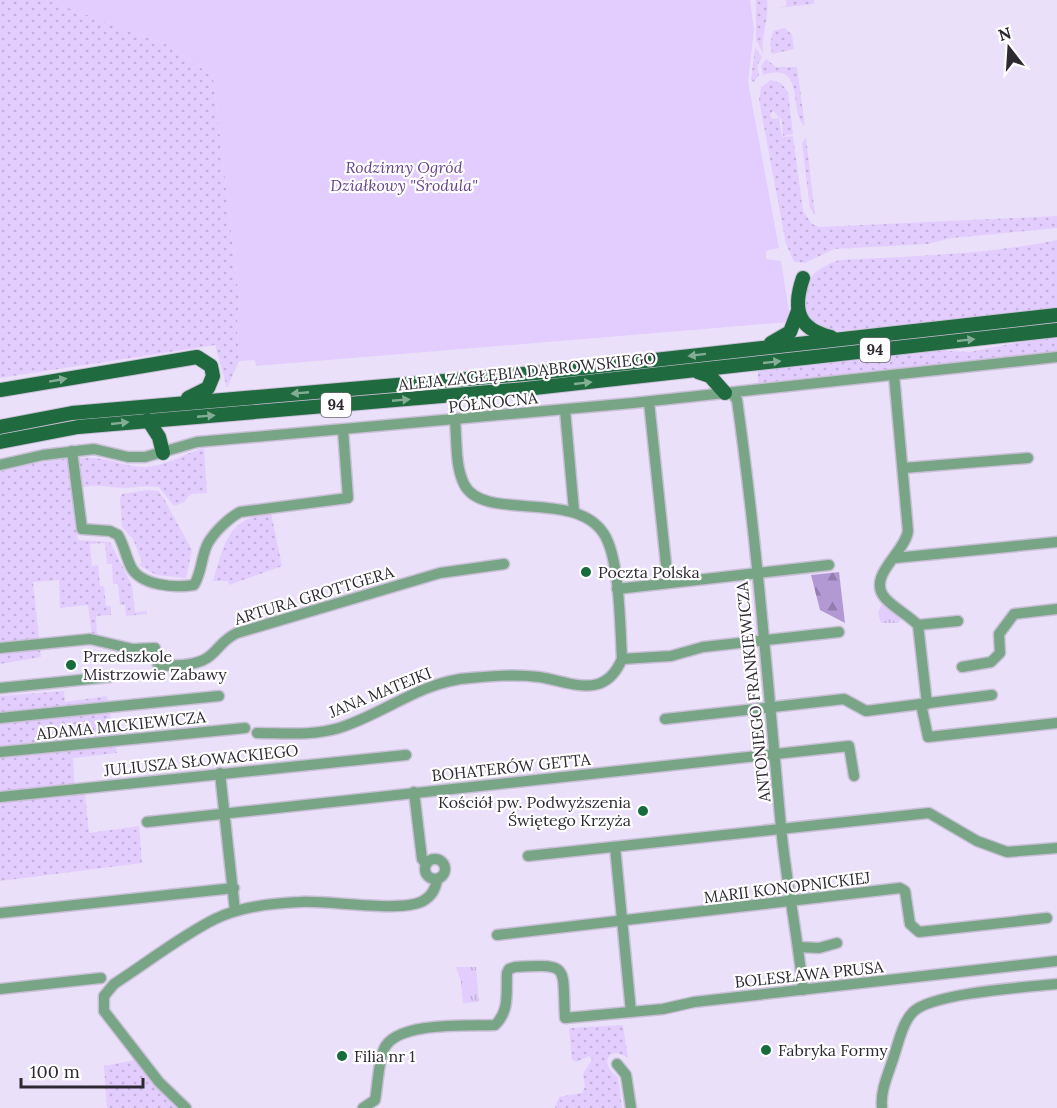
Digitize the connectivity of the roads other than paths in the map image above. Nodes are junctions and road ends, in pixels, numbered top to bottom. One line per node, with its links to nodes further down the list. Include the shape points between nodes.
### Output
1 (803, 278): 2 (main road)
2 (798, 310): 5 (main road, via 806,328); 6 (main road, via 790,332)
3 (1057, 315): 5 (main road, ALEJA ZAGŁĘBIA DĄBROWSKIEGO / 94)
4 (1057, 330): 8 (main road, ALEJA ZAGŁĘBIA DĄBROWSKIEGO / 94, one-way to 4)
5 (838, 339): 6 (main road, ALEJA ZAGŁĘBIA DĄBROWSKIEGO / 94)
6 (762, 348): 14 (main road, ALEJA ZAGŁĘBIA DĄBROWSKIEGO / 94, one-way to 14, via 547,372)
7 (1057, 357): 10 (street, PÓŁNOCNA)
8 (735, 366): 9 (main road, ALEJA ZAGŁĘBIA DĄBROWSKIEGO / 94); 12 (main road, via 728,378)
9 (693, 371): 12 (main road, via 710,376); 16 (main road, ALEJA ZAGŁĘBIA DĄBROWSKIEGO / 94, one-way to 9, via 525,390)
10 (894, 375): 12 (street, PÓŁNOCNA); 25 (street)
11 (0, 390): 14 (main road, one-way to 14, via 192,357 205,360 213,376 208,388)
12 (728, 393): 13 (street, PÓŁNOCNA); 31 (street, ANTONIEGO FRANKIEWICZA, via 737,400)
13 (650, 402): 15 (street, PÓŁNOCNA); 32 (street)
14 (174, 403): 18 (main road, ALEJA ZAGŁĘBIA DĄBROWSKIEGO / 94, via 72,413)
15 (565, 410): 17 (street, PÓŁNOCNA); 26 (street)
16 (148, 420): 20 (main road, ALEJA ZAGŁĘBIA DĄBROWSKIEGO / 94, one-way to 16); 22 (main road)
17 (455, 421): 19 (street, PÓŁNOCNA); 26 (street, via 462,476 474,495 503,505)
18 (0, 427)
19 (343, 430): 21 (street, via 348,498 240,512 208,543 194,585 184,586 155,583 138,574 130,566 118,535 82,529); 22 (street, PÓŁNOCNA, via 196,442)
20 (0, 442)
21 (72, 451): 22 (street, PÓŁNOCNA, via 94,449 128,457); 24 (street, PÓŁNOCNA)
22 (164, 453)
23 (1028, 458): 25 (street)
24 (0, 465)
25 (904, 468): 28 (street, via 908,531)
26 (574, 511): 33 (street, via 594,522 605,535)
27 (1057, 542): 28 (street)
28 (895, 558): 36 (street, via 882,574 880,590)
29 (504, 564): 39 (street, ARTURA GROTTGERA, via 440,573 237,633 196,663 163,666 158,664 155,648 133,649 90,639)
30 (829, 565): 31 (street)
31 (757, 574): 32 (street); 38 (street, ANTONIEGO FRANKIEWICZA)
32 (668, 584): 33 (street)
33 (617, 589): 40 (street)
34 (1057, 609): 41 (street, via 1014,614 999,634 1000,653 991,662)
35 (958, 621): 36 (street)
36 (918, 625): 46 (street)
37 (839, 632): 38 (street)
38 (763, 640): 40 (street, via 704,647 671,656); 47 (street, ANTONIEGO FRANKIEWICZA)
39 (0, 648)
40 (622, 659): 52 (street, JANA MATEJKI, via 618,669 596,685 586,687 539,677 461,678 433,685 338,728 295,734)
41 (962, 667)
42 (109, 677): 43 (street)
43 (0, 688)
44 (992, 695): 46 (street)
45 (219, 696): 48 (street)
46 (924, 704): 47 (street, via 866,711 844,699); 50 (street, via 928,737)
47 (771, 708): 49 (street); 55 (street, ANTONIEGO FRANKIEWICZA)
48 (0, 718)
49 (665, 719)
50 (1057, 723)
51 (245, 728): 53 (street, ADAMA MICKIEWICZA)
52 (257, 733)
53 (0, 752)
54 (406, 754): 56 (street, JULIUSZA SŁOWACKIEGO)
55 (775, 754): 57 (street, BOHATERÓW GETTA, via 849,746); 58 (street, BOHATERÓW GETTA); 62 (street, ANTONIEGO FRANKIEWICZA)
56 (220, 773): 59 (street, JULIUSZA SŁOWACKIEGO); 60 (street)
57 (854, 776)
58 (414, 792): 60 (street, BOHATERÓW GETTA); 68 (street, via 422,859 426,864 433,859 441,862 443,874 429,897 419,903 300,902)
59 (0, 797)
60 (224, 813): 61 (street, BOHATERÓW GETTA); 66 (street)
61 (147, 822)
62 (781, 830): 63 (street); 64 (street, via 929,813 977,841 1007,852); 67 (street, ANTONIEGO FRANKIEWICZA)
63 (615, 847): 65 (street); 71 (street)
64 (1057, 848)
65 (528, 856)
66 (234, 888): 68 (street); 69 (street)
67 (791, 901): 70 (street, MARII KONOPNICKIEJ, via 900,888 905,891 910,924 919,932); 71 (street, MARII KONOPNICKIEJ); 74 (street, ANTONIEGO FRANKIEWICZA)
68 (235, 911): 82 (street, via 173,945 114,984 104,996 104,1011 159,1082)
69 (0, 913)
70 (1047, 918)
71 (622, 921): 72 (street, MARII KONOPNICKIEJ); 80 (street)
72 (497, 934)
73 (837, 943): 74 (street, via 819,948)
74 (798, 946): 79 (street, ANTONIEGO FRANKIEWICZA)
75 (1057, 961): 79 (street, BOLESŁAWA PRUSA)
76 (101, 978): 78 (street)
77 (1057, 984): 85 (street, via 937,1000 912,1013 885,1083)
78 (0, 989)
79 (803, 990): 80 (street, BOLESŁAWA PRUSA)
80 (631, 1012): 83 (street, BOLESŁAWA PRUSA, via 565,1018 560,969 552,965 509,969 502,1018 495,1024 400,1033 383,1050 375,1100)
81 (617, 1064): 84 (street, via 626,1075)
82 (186, 1108)
83 (363, 1108)
84 (631, 1108)
85 (882, 1108)

